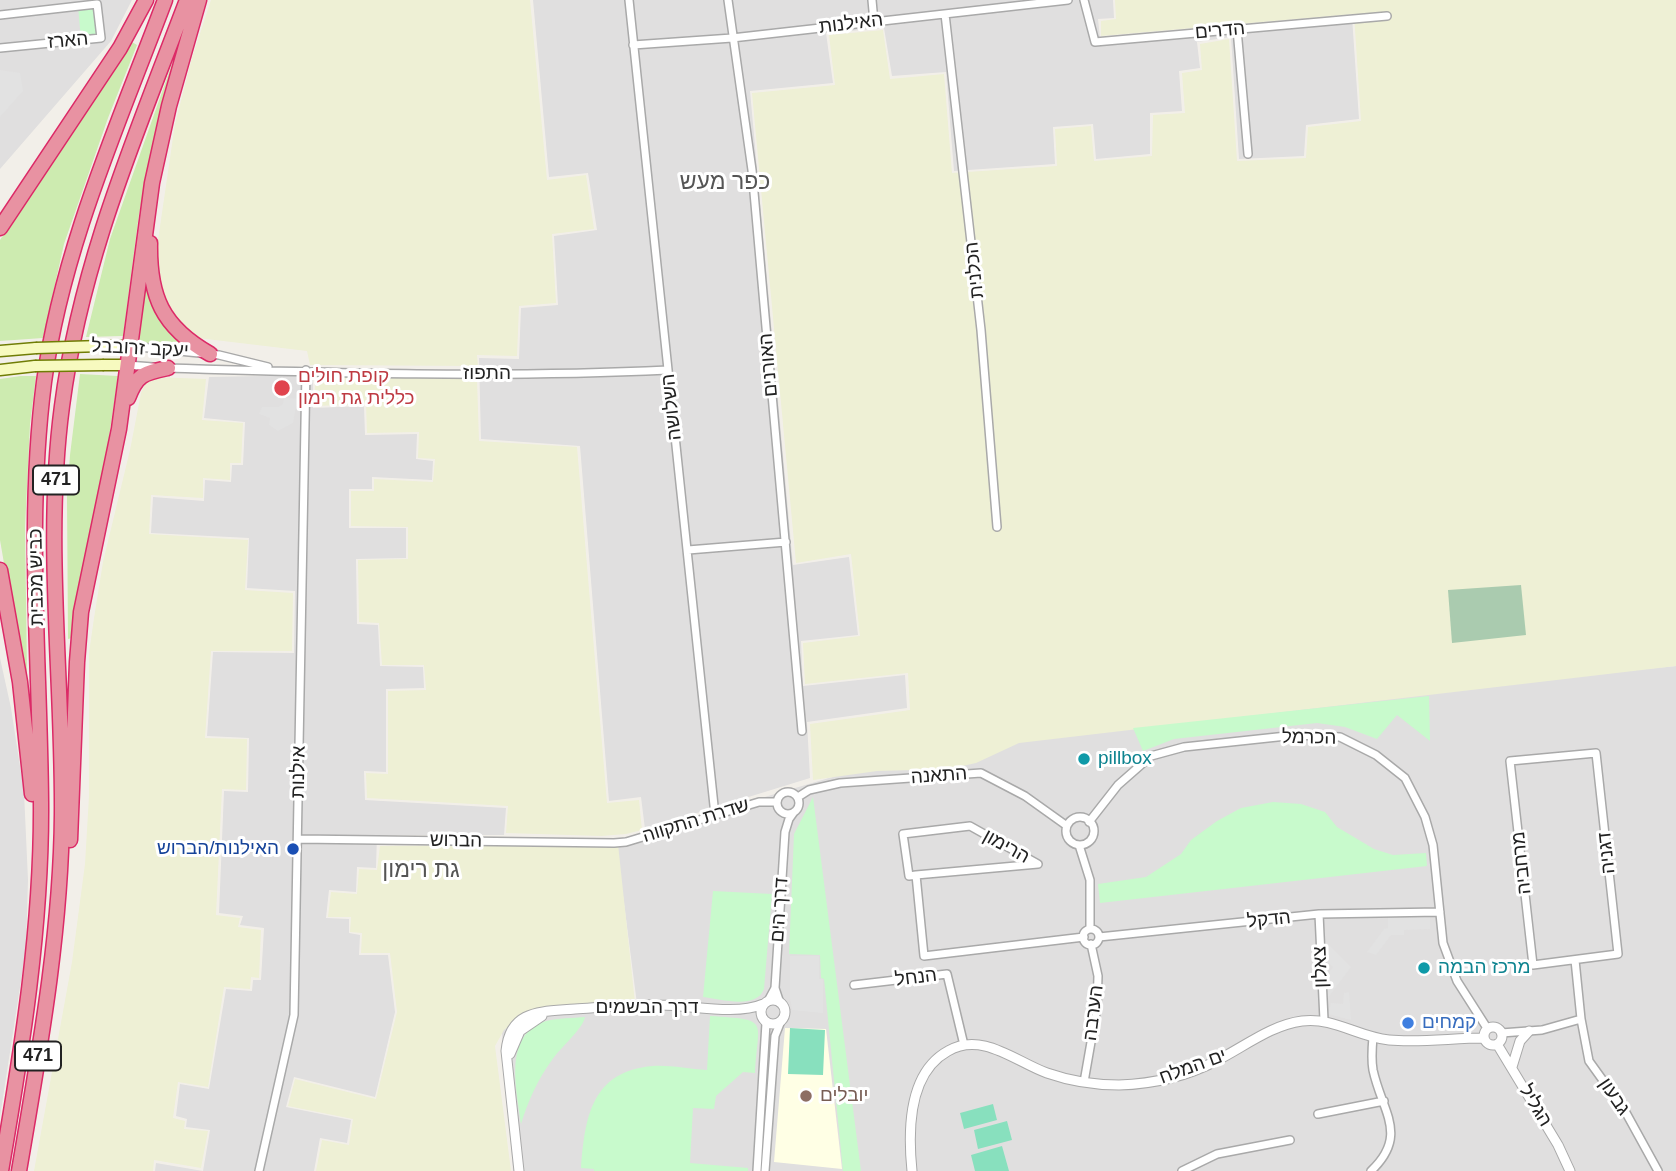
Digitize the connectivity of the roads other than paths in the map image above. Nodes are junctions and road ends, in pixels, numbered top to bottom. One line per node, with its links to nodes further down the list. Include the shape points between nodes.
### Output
1 (146, 0): 20 (highway, via 120,48)
2 (165, 0): 51 (highway, כביש מכבית / 471, via 81,223 45,379 34,524)
3 (187, 0): 54 (highway, כביש מכבית / 471, via 94,253 63,399 55,524 62,811)
4 (199, 0): 19 (highway)
5 (629, 0): 16 (street, השלושה)
6 (728, 0): 15 (street, האורנים)
7 (873, 0): 13 (street)
8 (1068, 0): 10 (street, האילנות)
9 (1084, 0): 14 (street, הדרים, via 1095,42)
10 (945, 14): 13 (street, האילנות); 31 (street, הכלנית, via 981,330)
11 (0, 15): 17 (street, הארז, via 97,4 102,38)
12 (1387, 16): 14 (street, הדרים)
13 (874, 22): 15 (street, האילנות)
14 (1237, 29): 18 (street)
15 (732, 38): 16 (street, האילנות); 32 (street, האורנים, via 752,170)
16 (633, 45): 29 (street, השלושה)
17 (0, 48)
18 (1248, 154)
19 (152, 183): 21 (highway); 23 (highway, via 150,257 158,302 177,331)
20 (0, 228)
21 (129, 346): 22 (main road, יעקב זרובבל, bridge); 23 (street, יעקב זרובבל); 24 (highway)
22 (0, 351)
23 (209, 354): 27 (street, יעקב זרובבל)
24 (126, 365): 25 (street, יעקב זרובבל); 26 (main road, יעקב זרובבל, bridge); 30 (highway)
25 (168, 368): 27 (street, יעקב זרובבל); 30 (highway, via 136,380)
26 (0, 370)
27 (279, 370): 28 (street, יעקב זרובבל)
28 (306, 370): 29 (street, התפוז, via 467,374); 47 (street, אילנות)
29 (668, 370): 33 (street, השלושה)
30 (121, 416): 54 (highway, via 79,628 71,833)
31 (997, 527)
32 (786, 542): 33 (street); 37 (street, האורנים)
33 (688, 550): 43 (street, השלושה)
34 (0, 570): 36 (highway)
35 (0, 583): 36 (highway)
36 (7, 606): 51 (highway, via 26,722)
37 (802, 731)
38 (1510, 761): 59 (street, דגניה, via 1596,753 1618,954); 60 (street, מרחביה)
39 (798, 797): 40 (street, via 785,792); 42 (street); 45 (street, התאנה, via 849,781 981,773 1025,796)
40 (777, 802): 41 (street); 43 (street, שדרת התקווה, via 759,802)
41 (781, 812): 42 (street); 46 (street, דרך הים)
42 (794, 812): 46 (street, דרך הים)
43 (715, 815): 48 (street, שדרת התקווה)
44 (1089, 822): 45 (street, via 1079,818); 49 (street, via 1092,837); 52 (street, הכרמל, via 1118,785 1151,756 1184,747 1296,735 1340,737 1376,755 1405,778 1430,836)
45 (1067, 826): 49 (street, via 1068,839)
46 (785, 832): 62 (street, דרך הים)
47 (298, 839): 48 (street, הברוש); 84 (street, אילנות, via 294,1015)
48 (614, 843)
49 (1079, 845): 55 (street, via 1090,880)
50 (916, 874): 50 (street, הרימון, via 957,871 1038,864 970,826 904,834 908,876); 56 (street, הרימון, via 924,956)
51 (39, 879): 82 (highway, כביש מכבית / 471, via 24,1030)
52 (1440, 912): 53 (street, הדקל); 70 (street, הכרמל, via 1443,943 1453,970)
53 (1319, 915): 57 (street, הדקל); 67 (street, צאלון)
54 (55, 929): 83 (highway, כביש מכבית / 471)
55 (1090, 929): 56 (street); 57 (street)
56 (1084, 937): 58 (street)
57 (1099, 937): 58 (street)
58 (1091, 944): 78 (street, הערבה, via 1098,976 1097,1008)
59 (1576, 960): 60 (street, דגניה); 68 (street, גבעון)
60 (1533, 965)
61 (854, 985): 76 (street, הנחל, via 947,974)
62 (775, 988): 63 (street, דרך הים); 64 (street, דרך הים)
63 (765, 1003): 64 (street); 65 (street, דרך הבשמים); 66 (street, via 760,1012)
64 (780, 1003): 69 (street, via 785,1011)
65 (741, 1009): 66 (street, דרך הבשמים); 85 (street, דרך הבשמים, via 637,1004 554,1011 533,1020 515,1038 510,1052)
66 (764, 1020): 69 (street); 86 (street)
67 (1324, 1020): 73 (street, ים המלח); 78 (street, ים המלח, via 1278,1027 1214,1063 1163,1081)
68 (1581, 1020): 71 (street); 92 (street, גבעון, via 1589,1061 1625,1111)
69 (781, 1021): 87 (street, via 775,1036)
70 (1488, 1028): 72 (street); 74 (street)
71 (1529, 1031): 72 (street); 77 (street, via 1520,1041)
72 (1502, 1033): 75 (street)
73 (1373, 1037): 74 (street, ים המלח); 79 (street, via 1373,1070)
74 (1484, 1038): 75 (street, via 1490,1045)
75 (1497, 1044): 77 (street, הגליל)
76 (964, 1045): 78 (street, ים המלח, via 982,1045 1045,1072); 88 (street, via 936,1059 917,1090)
77 (1512, 1067): 91 (street, הגליל)
78 (1084, 1082)
79 (1384, 1101): 80 (street); 90 (street, via 1392,1134 1383,1160)
80 (1318, 1114)
81 (1290, 1140): 89 (street, via 1217,1154)
82 (1, 1171)
83 (19, 1171)
84 (260, 1171)
85 (519, 1171)
86 (757, 1171)
87 (765, 1171)
88 (912, 1171)
89 (1182, 1171)
90 (1371, 1171)
91 (1570, 1171)
92 (1658, 1171)

